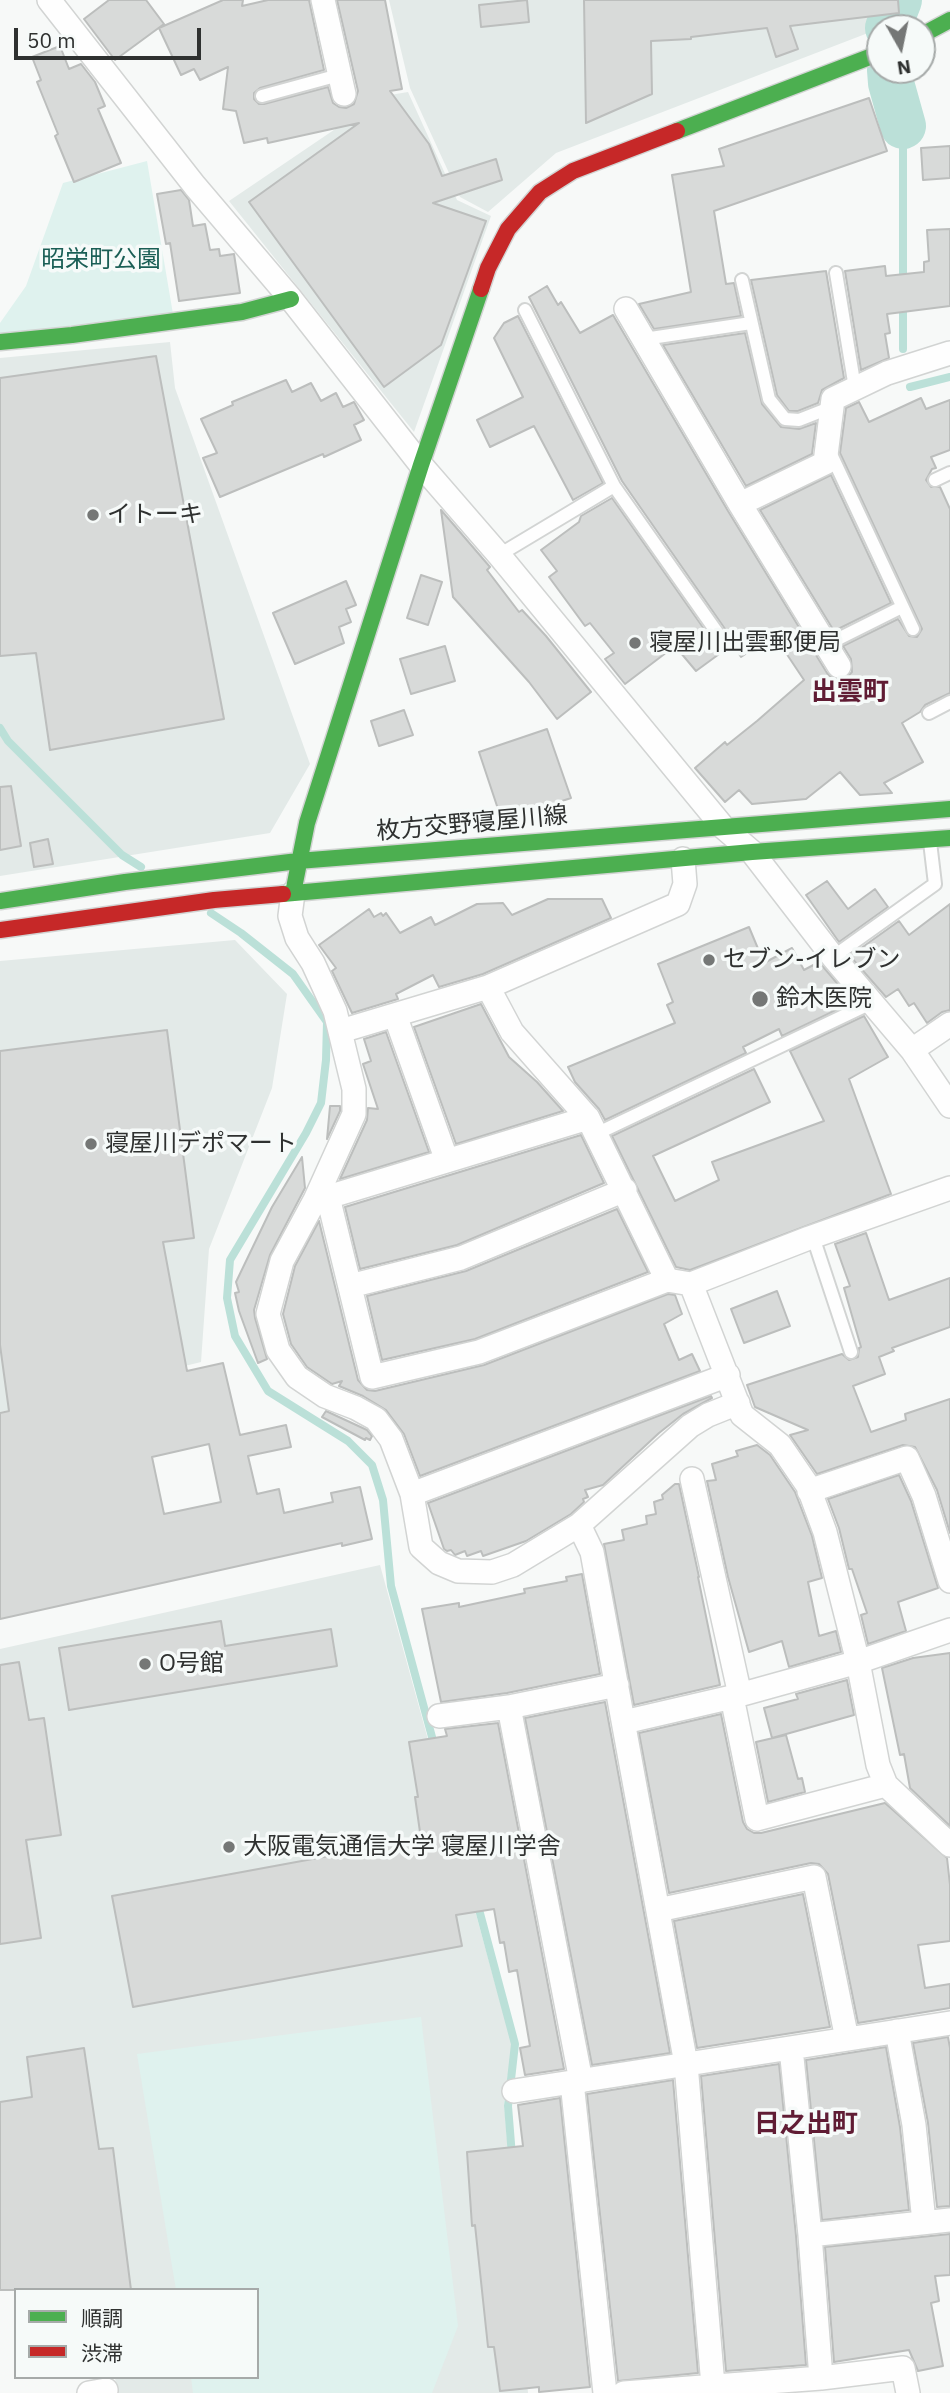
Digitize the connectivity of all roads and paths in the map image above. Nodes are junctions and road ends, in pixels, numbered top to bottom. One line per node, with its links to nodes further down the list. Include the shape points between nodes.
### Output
1 (49, 0): 8 (street, via 195,186)
2 (323, 0): 4 (street)
3 (866, 59): 18 (main road, via 573,171 540,191 508,229 488,268)
4 (341, 84): 5 (lane)
5 (262, 96)
6 (836, 273): 15 (lane)
7 (741, 280): 11 (lane)
8 (291, 299): 13 (main road, via 242,312); 18 (street)
9 (626, 309): 12 (street)
10 (525, 310): 21 (lane)
11 (751, 323): 12 (lane); 16 (lane, via 769,399 785,419 799,420)
12 (644, 339): 22 (street)
13 (0, 342)
14 (950, 352): 15 (street)
15 (855, 388): 16 (street, via 833,399)
16 (832, 407): 17 (street)
17 (827, 446): 22 (street, via 825,463); 24 (lane)
18 (421, 465): 23 (street); 37 (main road)
19 (950, 473): 20 (lane)
20 (934, 480)
21 (614, 486): 23 (lane); 26 (lane)
22 (740, 504): 27 (street)
23 (499, 555): 32 (street)
24 (902, 607): 25 (lane); 27 (lane)
25 (913, 629)
26 (723, 641)
27 (826, 645): 28 (street)
28 (839, 666)
29 (950, 702): 30 (lane)
30 (929, 713)
31 (950, 809): 32 (main road, 枚方交野寝屋川線)
32 (723, 827): 35 (street); 37 (main road, 枚方交野寝屋川線)
33 (950, 838): 34 (main road)
34 (930, 839): 35 (main road); 41 (lane, via 935,884)
35 (751, 852): 36 (main road); 41 (street)
36 (683, 859): 38 (main road); 42 (street, via 685,884 678,904)
37 (298, 861): 38 (main road); 39 (main road, 枚方交野寝屋川線)
38 (293, 893): 40 (main road, via 159,906); 46 (street, via 290,916 297,938 313,963)
39 (0, 901)
40 (0, 930)
41 (833, 957): 43 (street)
42 (488, 986): 44 (street); 49 (street, via 512,1032)
43 (871, 1003): 47 (street); 49 (lane)
44 (395, 1015): 46 (street); 50 (street)
45 (950, 1024): 47 (street)
46 (341, 1031): 53 (street, via 354,1089 354,1114)
47 (912, 1050): 48 (street)
48 (950, 1106)
49 (592, 1126): 50 (street); 52 (street)
50 (447, 1161): 53 (street)
51 (950, 1188): 54 (street)
52 (625, 1190): 55 (street); 57 (street, via 461,1258)
53 (322, 1199): 57 (street); 63 (street, via 282,1261 268,1314 278,1350 297,1377 325,1396 376,1419 391,1439)
54 (813, 1237): 56 (street); 58 (lane)
55 (667, 1280): 56 (street); 57 (street, via 479,1352 373,1377)
56 (691, 1284): 59 (street)
57 (350, 1286)
58 (851, 1352)
59 (728, 1375): 60 (street); 63 (street)
60 (737, 1403): 62 (street, via 742,1415 780,1445); 64 (street, via 690,1426)
61 (692, 1479): 69 (street)
62 (809, 1491): 65 (street, via 907,1458 924,1496); 67 (street, via 825,1532)
63 (412, 1494): 64 (street, via 421,1547 439,1563 458,1571 492,1572 513,1565)
64 (579, 1525): 68 (street, via 592,1552)
65 (950, 1581)
66 (950, 1630): 67 (street)
67 (858, 1662): 69 (street); 73 (street)
68 (617, 1685): 70 (street); 72 (street)
69 (736, 1696): 72 (street); 73 (street, via 757,1819)
70 (509, 1707): 71 (street); 81 (street)
71 (439, 1717)
72 (624, 1722): 75 (street)
73 (886, 1785): 74 (street)
74 (950, 1845)
75 (658, 1910): 78 (street, via 814,1877); 80 (street)
76 (950, 2023): 77 (street)
77 (897, 2031): 78 (street); 84 (street, via 914,2125)
78 (847, 2039): 79 (street)
79 (791, 2048): 80 (street); 85 (street)
80 (686, 2064): 81 (street); 87 (street)
81 (577, 2081): 82 (street); 90 (street)
82 (514, 2091)
83 (950, 2220): 84 (street)
84 (924, 2222): 85 (street)
85 (810, 2235): 86 (street)
86 (821, 2378): 88 (street); 92 (street, via 903,2368)
87 (713, 2386): 88 (street); 89 (street)
88 (760, 2388)
89 (667, 2391): 91 (street)
90 (605, 2393)
91 (624, 2393)
92 (908, 2393)

